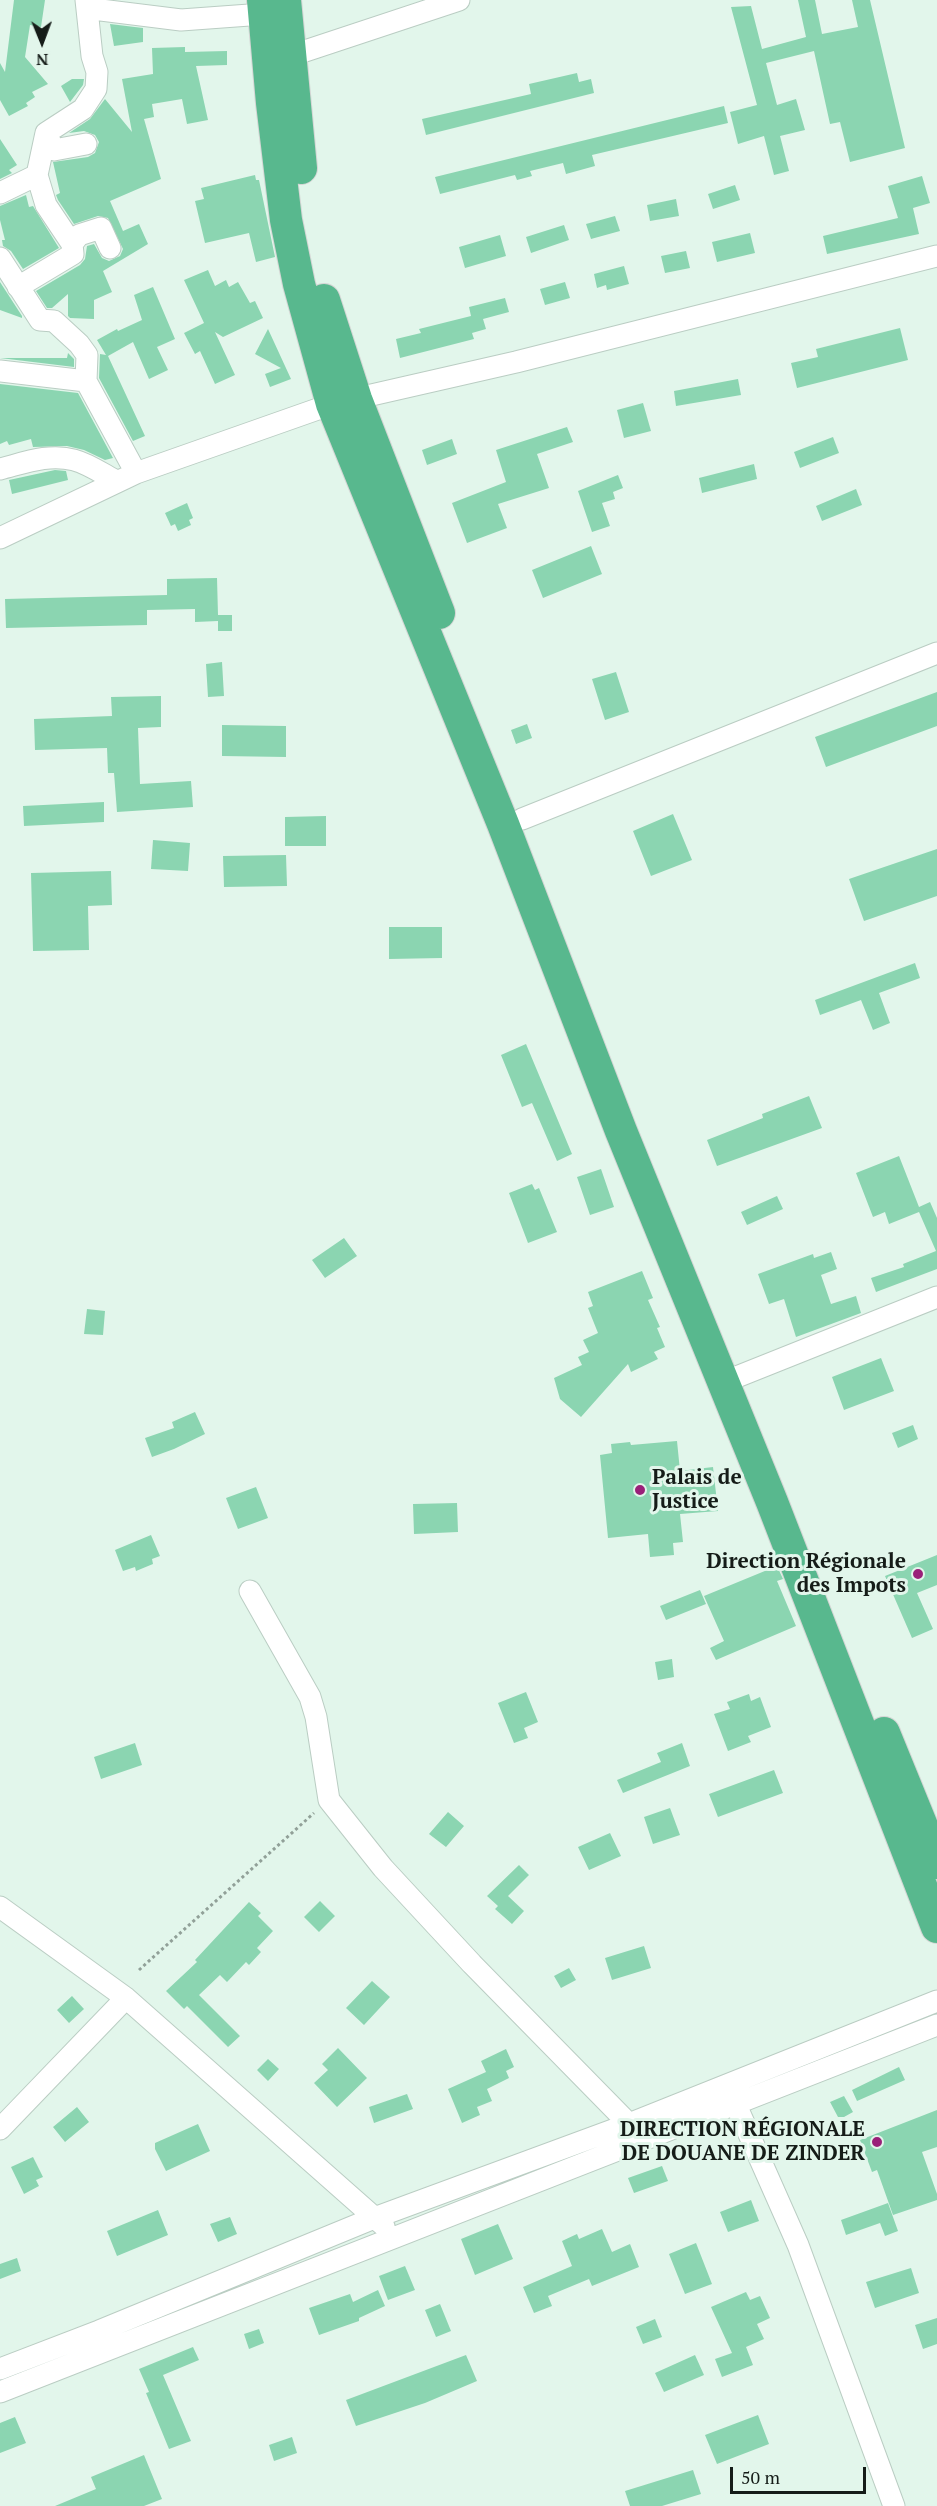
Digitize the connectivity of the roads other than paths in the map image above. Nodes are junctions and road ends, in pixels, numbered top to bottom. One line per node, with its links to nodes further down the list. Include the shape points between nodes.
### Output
1 (87, 0): 3 (street, via 93,9 181,20); 6 (street, via 96,89 83,109)
2 (459, 0): 4 (street)
3 (275, 7): 4 (highway); 5 (highway)
4 (290, 56): 5 (highway)
5 (283, 102): 17 (highway)
6 (46, 133): 7 (street, via 54,150); 8 (street)
7 (86, 144)
8 (37, 175): 9 (street); 10 (street, via 46,205)
9 (0, 193)
10 (72, 244): 11 (street, via 79,235 101,228); 14 (street, via 73,254)
11 (110, 248)
12 (937, 256): 17 (street, via 516,363)
13 (0, 258): 14 (street)
14 (18, 288): 16 (street, via 40,320 54,321 79,344 87,355)
15 (0, 371): 16 (street)
16 (86, 381): 19 (street)
17 (344, 402): 19 (street); 23 (highway); 24 (highway, via 503,824)
18 (0, 469): 20 (street, via 63,457 77,460)
19 (136, 473): 20 (street)
20 (116, 481): 21 (street)
21 (0, 538)
22 (937, 653): 23 (street)
23 (522, 819): 24 (highway)
24 (630, 1127): 26 (highway)
25 (937, 1297): 26 (street)
26 (732, 1378): 27 (highway)
27 (780, 1498): 29 (highway); 31 (highway)
28 (250, 1591): 36 (street, via 310,1697 329,1800 382,1868)
29 (937, 1863)
30 (0, 1907): 32 (street)
31 (937, 1927)
32 (126, 1998): 37 (street); 38 (street)
33 (937, 2001): 36 (street)
34 (937, 2025): 35 (street)
35 (736, 2105): 39 (street); 44 (street, via 798,2245)
36 (629, 2124): 38 (street)
37 (0, 2129)
38 (375, 2218): 39 (street); 40 (street)
39 (396, 2235): 41 (street)
40 (99, 2331): 41 (street); 42 (street)
41 (106, 2351): 43 (street)
42 (0, 2368)
43 (0, 2392)
44 (894, 2506)

